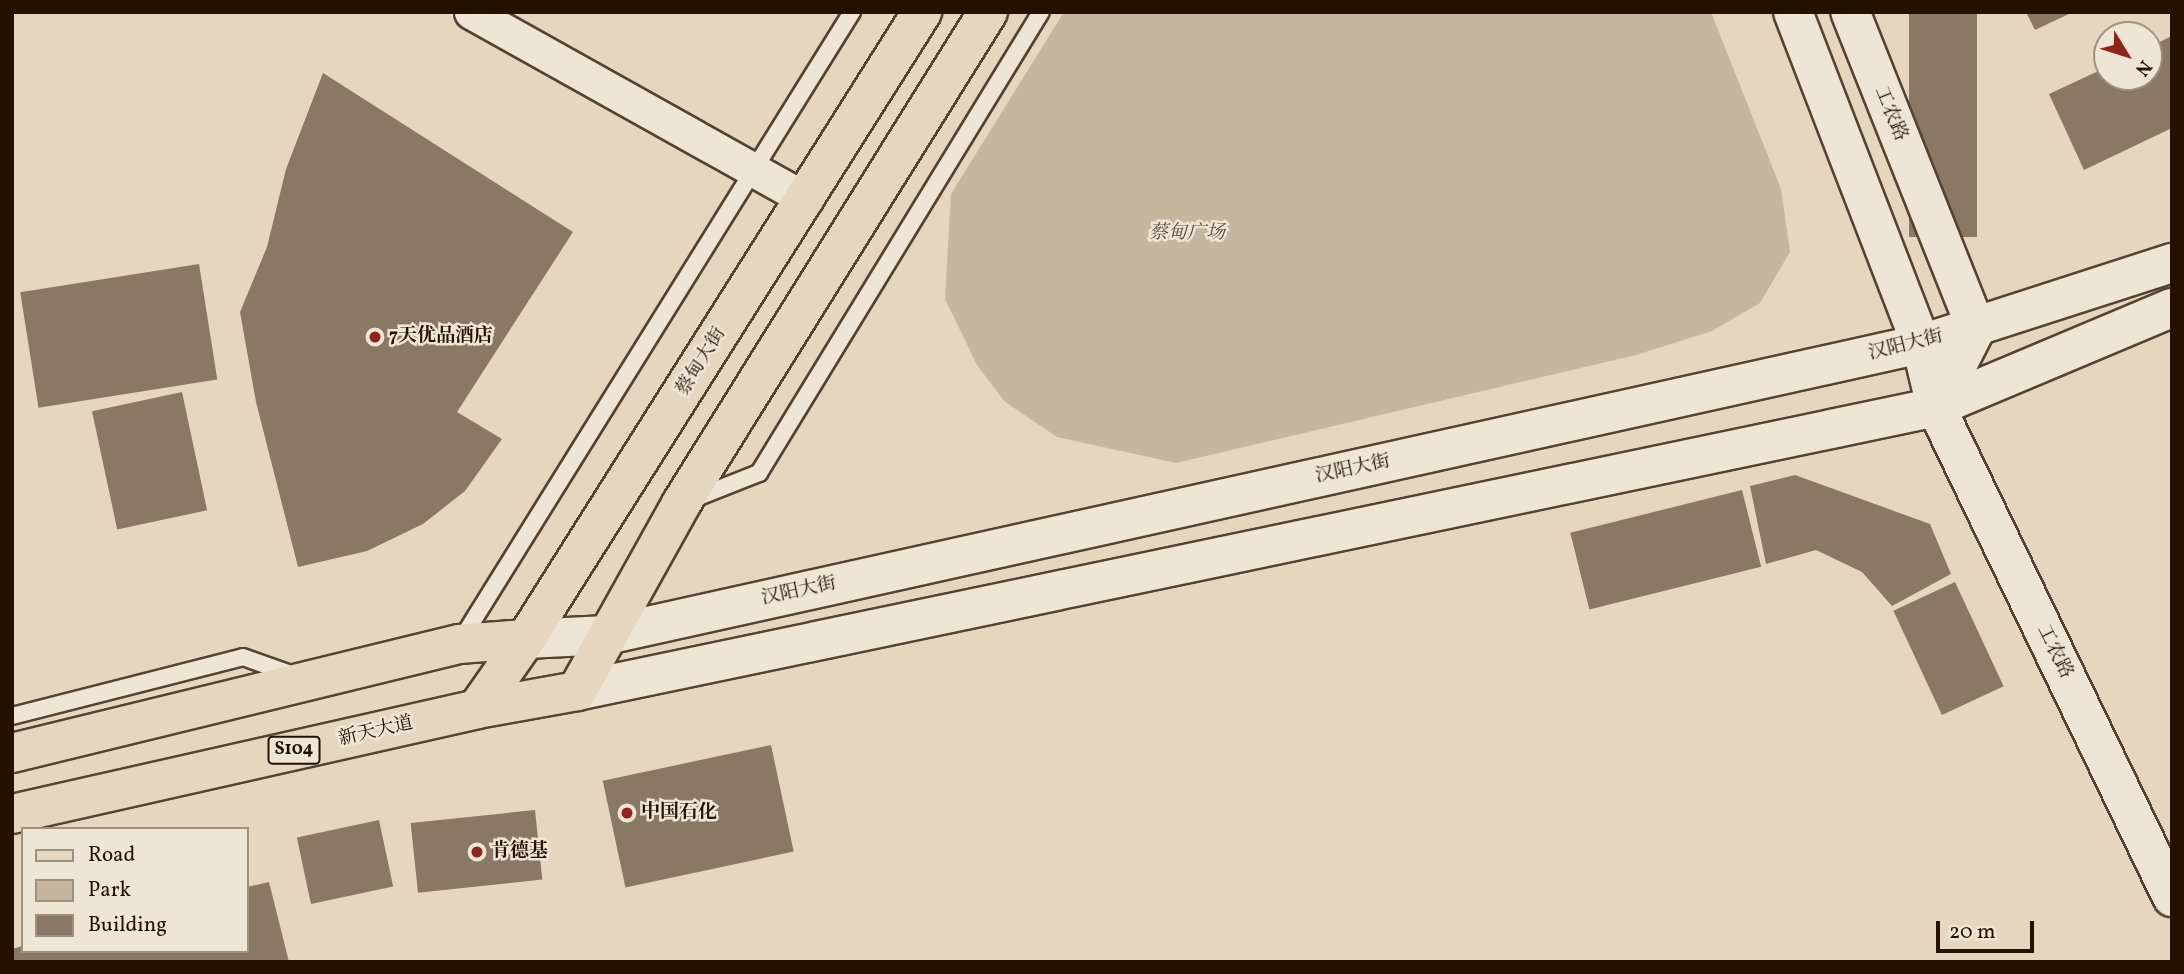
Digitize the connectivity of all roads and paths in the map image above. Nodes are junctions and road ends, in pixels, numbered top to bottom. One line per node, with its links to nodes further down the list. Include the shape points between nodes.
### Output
1 (471, 12): 8 (street)
2 (852, 12): 8 (lane)
3 (922, 12): 9 (main road, 蔡甸大街)
4 (988, 12): 15 (main road)
5 (1041, 12): 15 (lane, via 759,473)
6 (1793, 12): 13 (street, 工农路)
7 (1850, 12): 12 (street, 工农路)
8 (755, 169): 9 (street); 18 (lane)
9 (806, 199): 17 (main road, 蔡甸大街)
10 (2172, 263): 12 (street, 汉阳大街)
11 (2172, 308): 14 (street)
12 (1976, 328): 13 (street, 汉阳大街); 14 (street)
13 (1921, 344): 14 (street, 工农路); 16 (street, 汉阳大街)
14 (1936, 407): 20 (street); 25 (street, 工农路)
15 (681, 504): 16 (main road)
16 (607, 635): 17 (street, 汉阳大街); 20 (main road)
17 (526, 639): 18 (main road); 21 (main road, 蔡甸大街)
18 (459, 644): 19 (main road)
19 (305, 679): 22 (lane, via 243,657); 23 (main road)
20 (577, 691): 21 (main road, 新天大道 / S104)
21 (477, 709): 24 (main road, 新天大道 / S104)
22 (12, 716)
23 (12, 753)
24 (12, 814)
25 (2172, 897)

